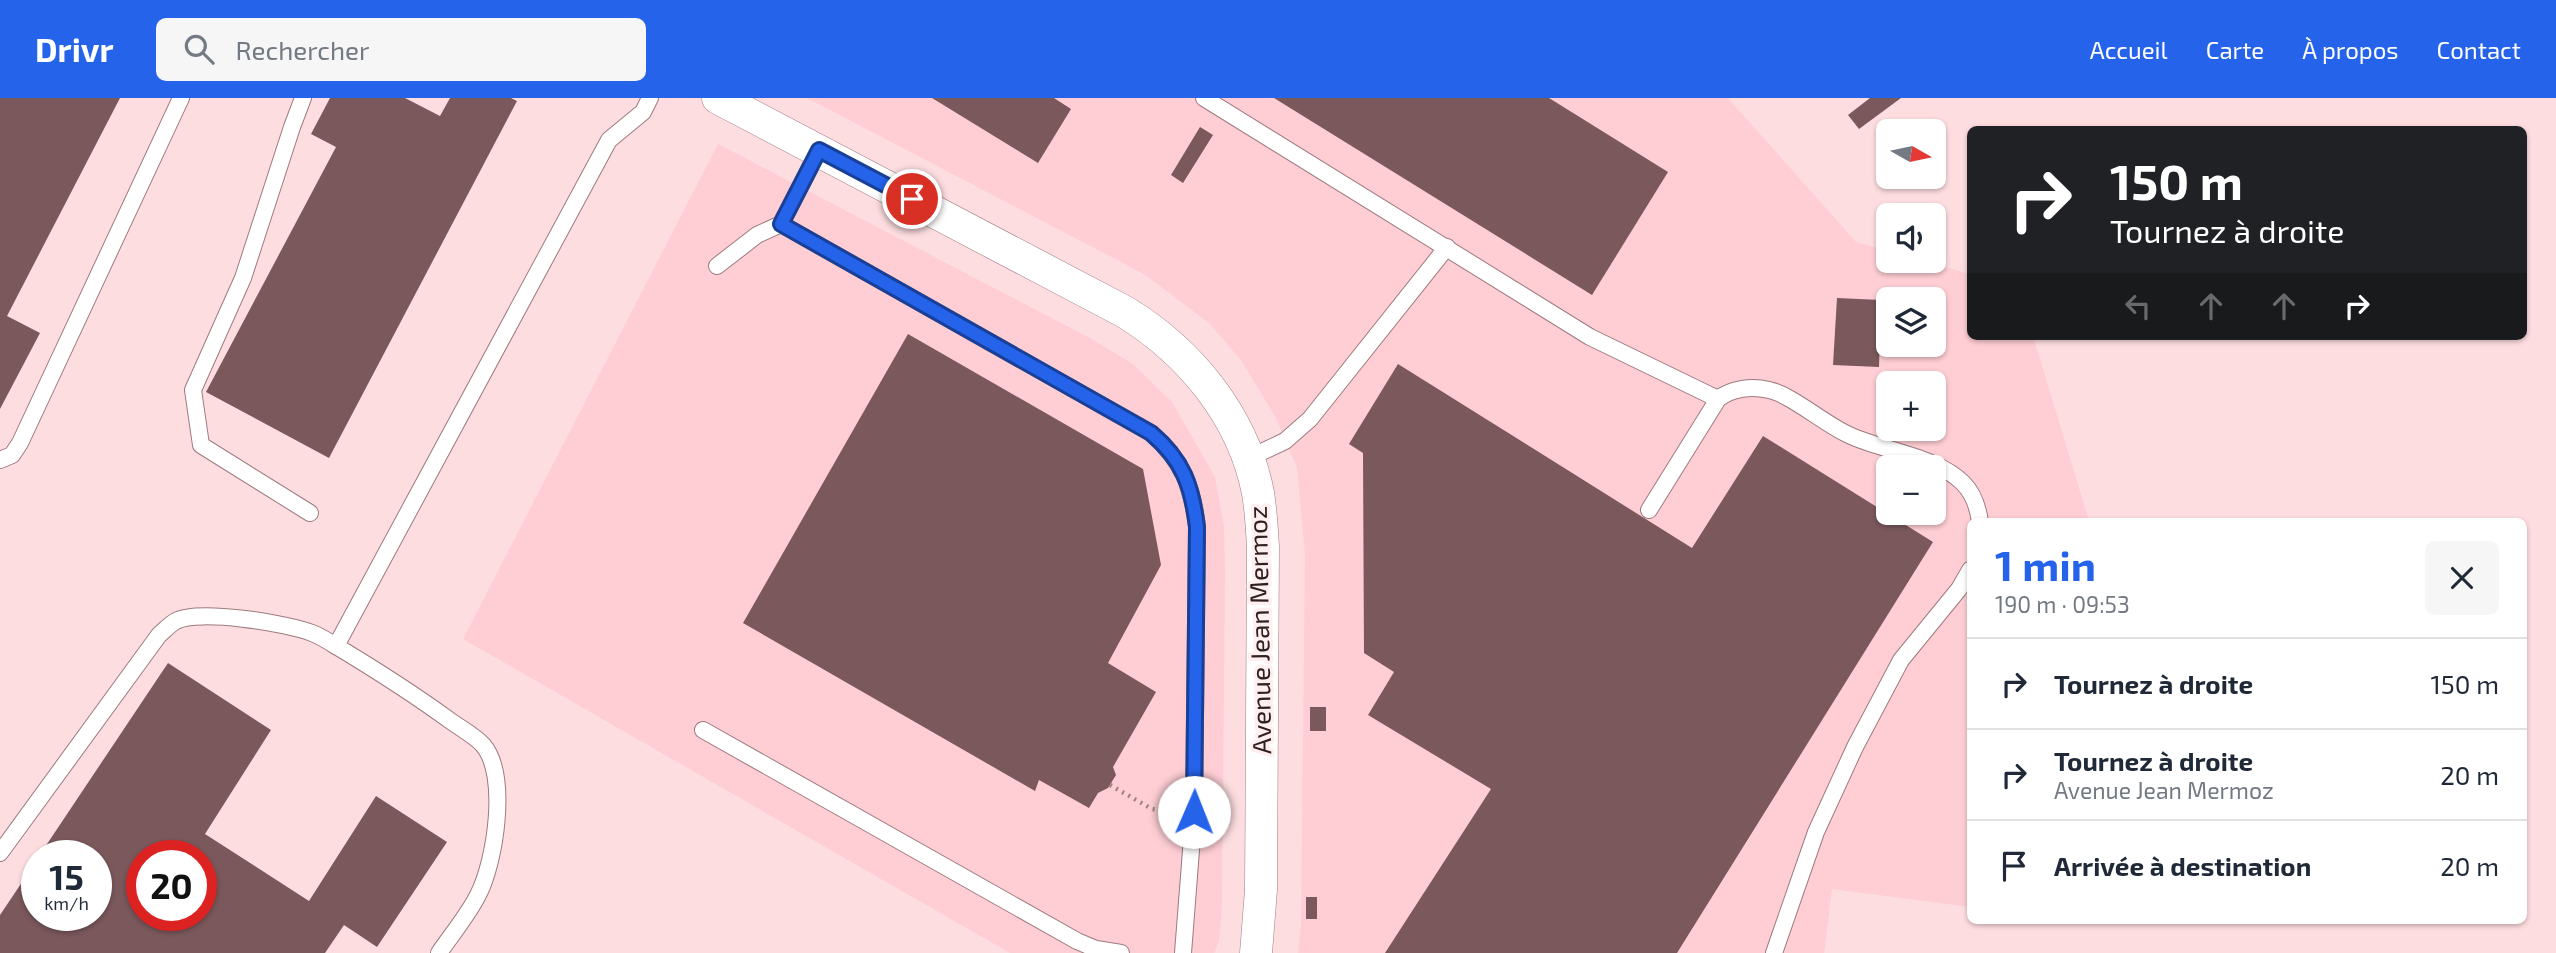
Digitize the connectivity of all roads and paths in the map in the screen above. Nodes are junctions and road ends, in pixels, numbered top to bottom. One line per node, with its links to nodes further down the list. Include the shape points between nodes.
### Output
1 (181, 98): 12 (lane, via 20,443 12,455)
2 (303, 98): 14 (lane, via 243,278 193,390 201,445)
3 (650, 98): 17 (lane, via 643,112 609,140)
4 (718, 98): 6 (street, Avenue Jean Mermoz)
5 (1204, 98): 8 (lane)
6 (819, 150): 7 (lane); 11 (street, Avenue Jean Mermoz, via 1144,324 1180,353 1206,383 1230,418)
7 (781, 224): 9 (lane, via 757,235); 20 (lane, via 1151,433 1178,462 1197,527)
8 (1447, 247): 10 (lane, via 1590,337); 11 (lane, via 1310,419 1285,441)
9 (718, 266)
10 (1718, 399): 13 (lane); 15 (lane, via 1737,390 1769,390 1850,436 1950,473 1970,492)
11 (1247, 459): 25 (street, Avenue Jean Mermoz, via 1258,492 1263,547 1261,890)
12 (0, 460)
13 (1649, 510)
14 (310, 513)
15 (1979, 518)
16 (1967, 575): 26 (lane, via 1900,660 1854,747 1816,832)
17 (336, 646): 21 (lane, via 279,624 206,616 176,620 159,635); 22 (lane, via 407,689 483,745 492,761 497,796 487,874 478,896)
18 (703, 730): 23 (lane, via 1077,941)
19 (1110, 785): 20 (path, via 1152,809)
20 (1194, 812): 24 (lane)
21 (0, 853)
22 (439, 953)
23 (1121, 953)
24 (1183, 953)
25 (1256, 953)
26 (1774, 953)

